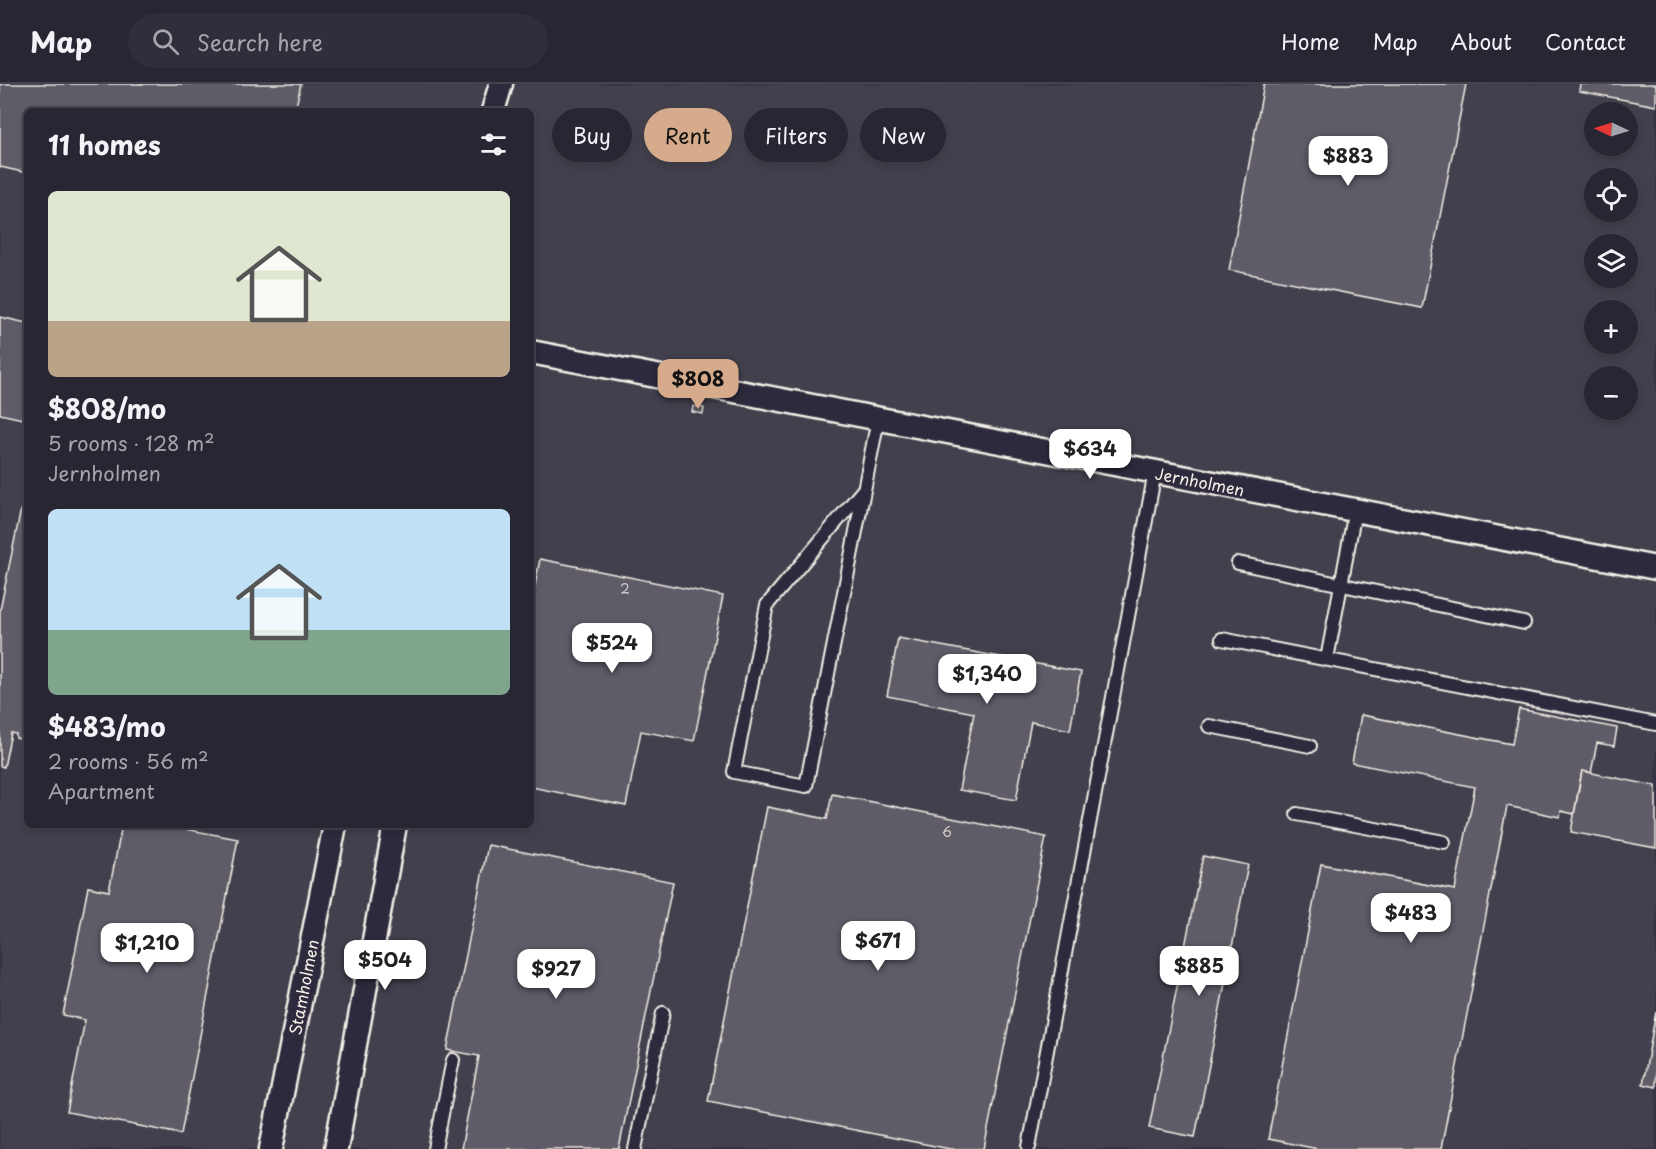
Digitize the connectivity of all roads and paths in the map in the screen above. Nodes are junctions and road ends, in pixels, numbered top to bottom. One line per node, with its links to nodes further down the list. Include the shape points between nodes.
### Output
1 (501, 84): 3 (street)
2 (511, 84): 4 (street)
3 (494, 108)
4 (508, 108)
5 (534, 353): 6 (street, Jernholmen)
6 (878, 419): 7 (street, Jernholmen); 8 (lane)
7 (1155, 472): 9 (street, Jernholmen); 25 (lane)
8 (864, 489): 8 (lane, via 767,604 734,772 806,786)
9 (1355, 511): 11 (street, Jernholmen); 12 (lane)
10 (1238, 563): 12 (lane)
11 (1656, 568)
12 (1341, 585): 13 (lane); 15 (lane)
13 (1524, 623)
14 (1222, 639): 15 (lane)
15 (1327, 659): 16 (lane)
16 (1656, 724)
17 (1209, 726): 18 (lane)
18 (1310, 746)
19 (1297, 814): 22 (lane)
20 (334, 828): 26 (street, Stamholmen)
21 (394, 828): 27 (street)
22 (1444, 842)
23 (663, 1012): 29 (lane)
24 (453, 1060): 28 (lane)
25 (1029, 1147)
26 (271, 1149)
27 (336, 1149)
28 (435, 1149)
29 (635, 1149)

